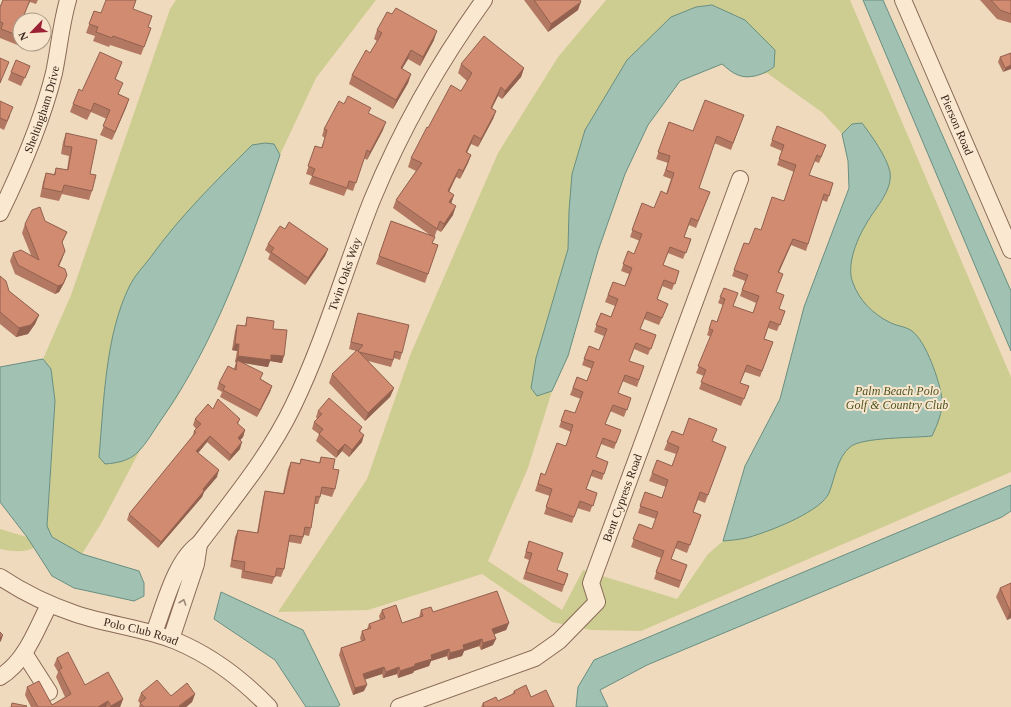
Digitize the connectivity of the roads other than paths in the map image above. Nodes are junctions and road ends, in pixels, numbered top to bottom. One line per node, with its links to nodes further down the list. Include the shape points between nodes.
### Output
1 (68, 0): 5 (street, Sheltingham Drive, via 44,108 29,150)
2 (484, 0): 7 (street, Twin Oaks Way, via 443,62 393,153 372,200 293,406 260,462)
3 (903, 0): 6 (street, Pierson Road)
4 (740, 179): 16 (street, Bent Cypress Road, via 592,583 597,602 560,641 536,658)
5 (0, 213)
6 (1011, 250)
7 (199, 544): 10 (street, Twin Oaks Way, via 180,566); 11 (street, Twin Oaks Way, one-way to 7, via 196,564)
8 (0, 577): 9 (street, Polo Club Road)
9 (49, 605): 10 (street, Polo Club Road, via 77,615); 12 (street)
10 (154, 633): 11 (street, Polo Club Road)
11 (171, 639): 15 (street, Polo Club Road, via 219,664 250,688)
12 (24, 653): 13 (street, via 10,670); 14 (street)
13 (0, 676)
14 (49, 692)
15 (269, 707)
16 (399, 707)

